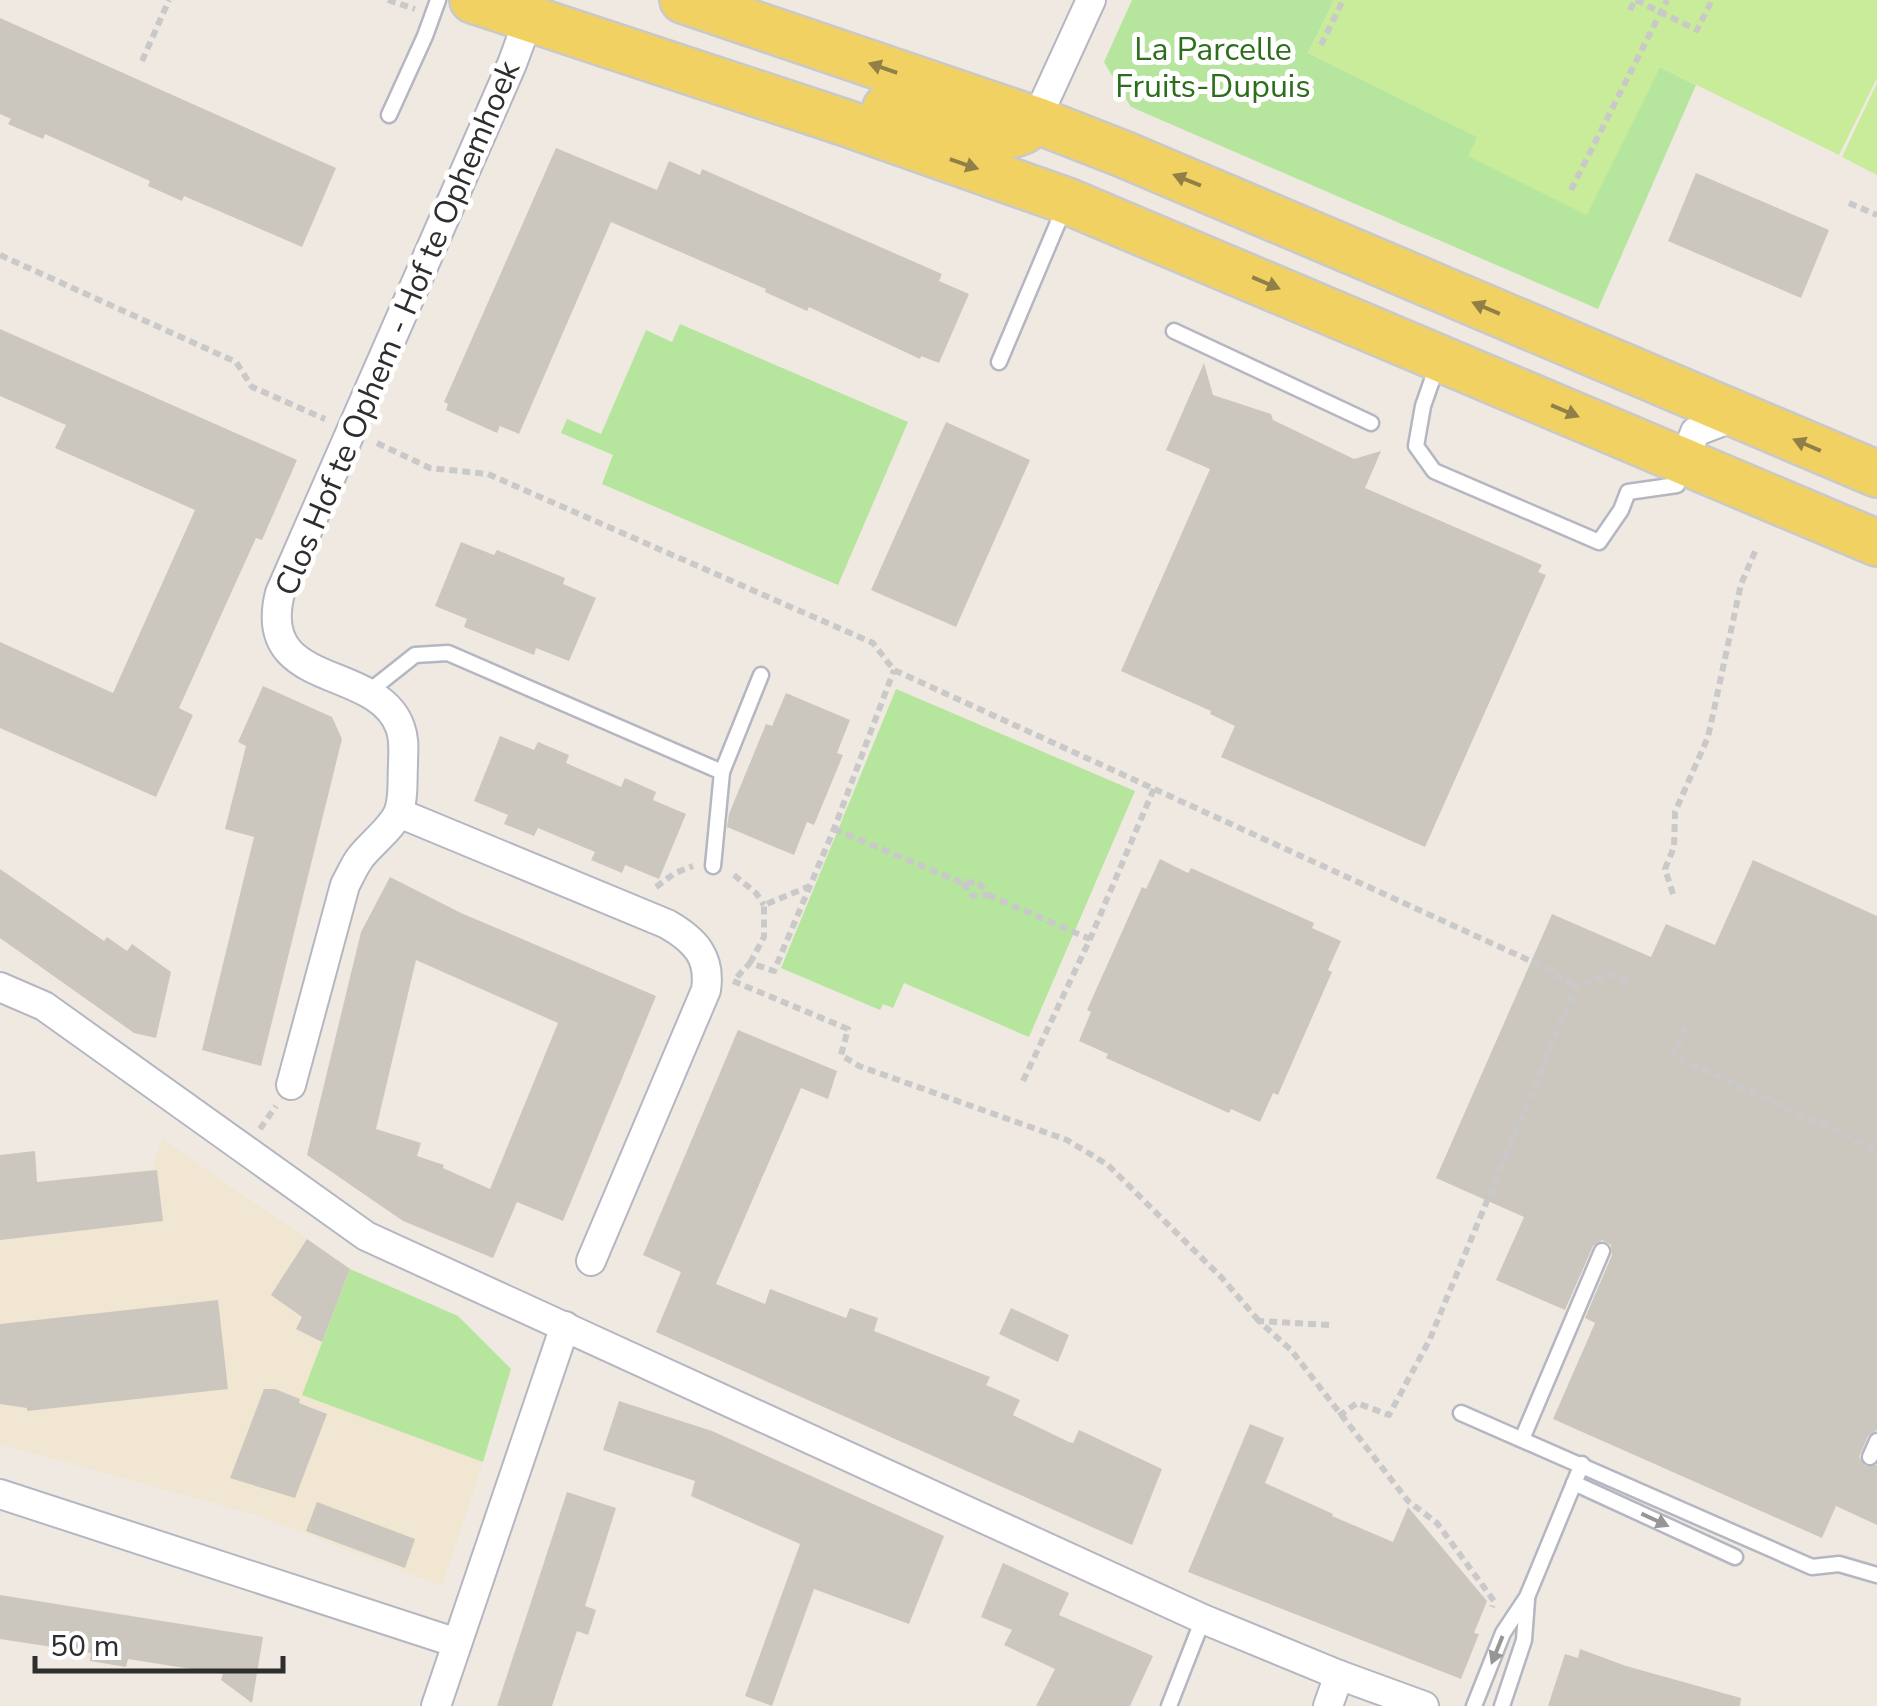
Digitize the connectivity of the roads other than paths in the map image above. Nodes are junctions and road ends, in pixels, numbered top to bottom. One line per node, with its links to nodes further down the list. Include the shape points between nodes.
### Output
1 (438, 0): 7 (lane)
2 (473, 0): 5 (main road)
3 (683, 0): 8 (main road, one-way to 3)
4 (1091, 0): 8 (street)
5 (529, 18): 6 (main road); 19 (street, Clos Hof te Ophem - Hof te Ophemhoek, via 275,612 298,661)
6 (629, 50): 8 (main road, via 697,48 990,136 1020,134); 9 (main road, one-way to 9)
7 (388, 115)
8 (1036, 120): 13 (main road, one-way to 8)
9 (1067, 201): 11 (main road, one-way to 11); 12 (lane)
10 (1174, 331): 14 (lane)
11 (1440, 358): 15 (main road, one-way to 15); 15 (lane, via 1416,446 1434,470 1599,542 1628,492)
12 (999, 362)
13 (1736, 416): 15 (street, via 1695,432); 16 (main road, one-way to 13)
14 (1371, 423)
15 (1680, 474): 17 (main road)
16 (1877, 474)
17 (1877, 544)
18 (761, 675): 20 (lane)
19 (366, 693): 20 (lane, via 415,654 448,653); 21 (street, Clos Hof te Ophem - Hof te Ophemhoek, via 399,724)
20 (722, 772): 22 (lane)
21 (399, 814): 24 (street, via 344,884); 26 (street, via 642,913 684,934 708,966 706,990)
22 (713, 866)
23 (0, 987): 27 (street, via 44,1006 366,1236)
24 (290, 1085)
25 (1602, 1251): 29 (lane)
26 (592, 1261)
27 (565, 1326): 38 (street); 39 (street)
28 (1462, 1413): 29 (lane)
29 (1522, 1439): 32 (lane)
30 (1877, 1441): 31 (lane)
31 (1870, 1457)
32 (1582, 1464): 33 (lane); 36 (lane, via 1812,1567 1839,1564)
33 (1574, 1483): 35 (lane, one-way to 35); 37 (lane)
34 (0, 1494): 39 (street)
35 (1735, 1558)
36 (1877, 1575)
37 (1528, 1597): 45 (lane, one-way to 45, via 1503,1634); 46 (lane, via 1524,1640)
38 (1203, 1618): 40 (street); 42 (lane)
39 (457, 1644): 41 (street)
40 (1339, 1675): 43 (street); 44 (street)
41 (436, 1706)
42 (1169, 1706)
43 (1328, 1706)
44 (1424, 1706)
45 (1474, 1706)
46 (1502, 1706)

